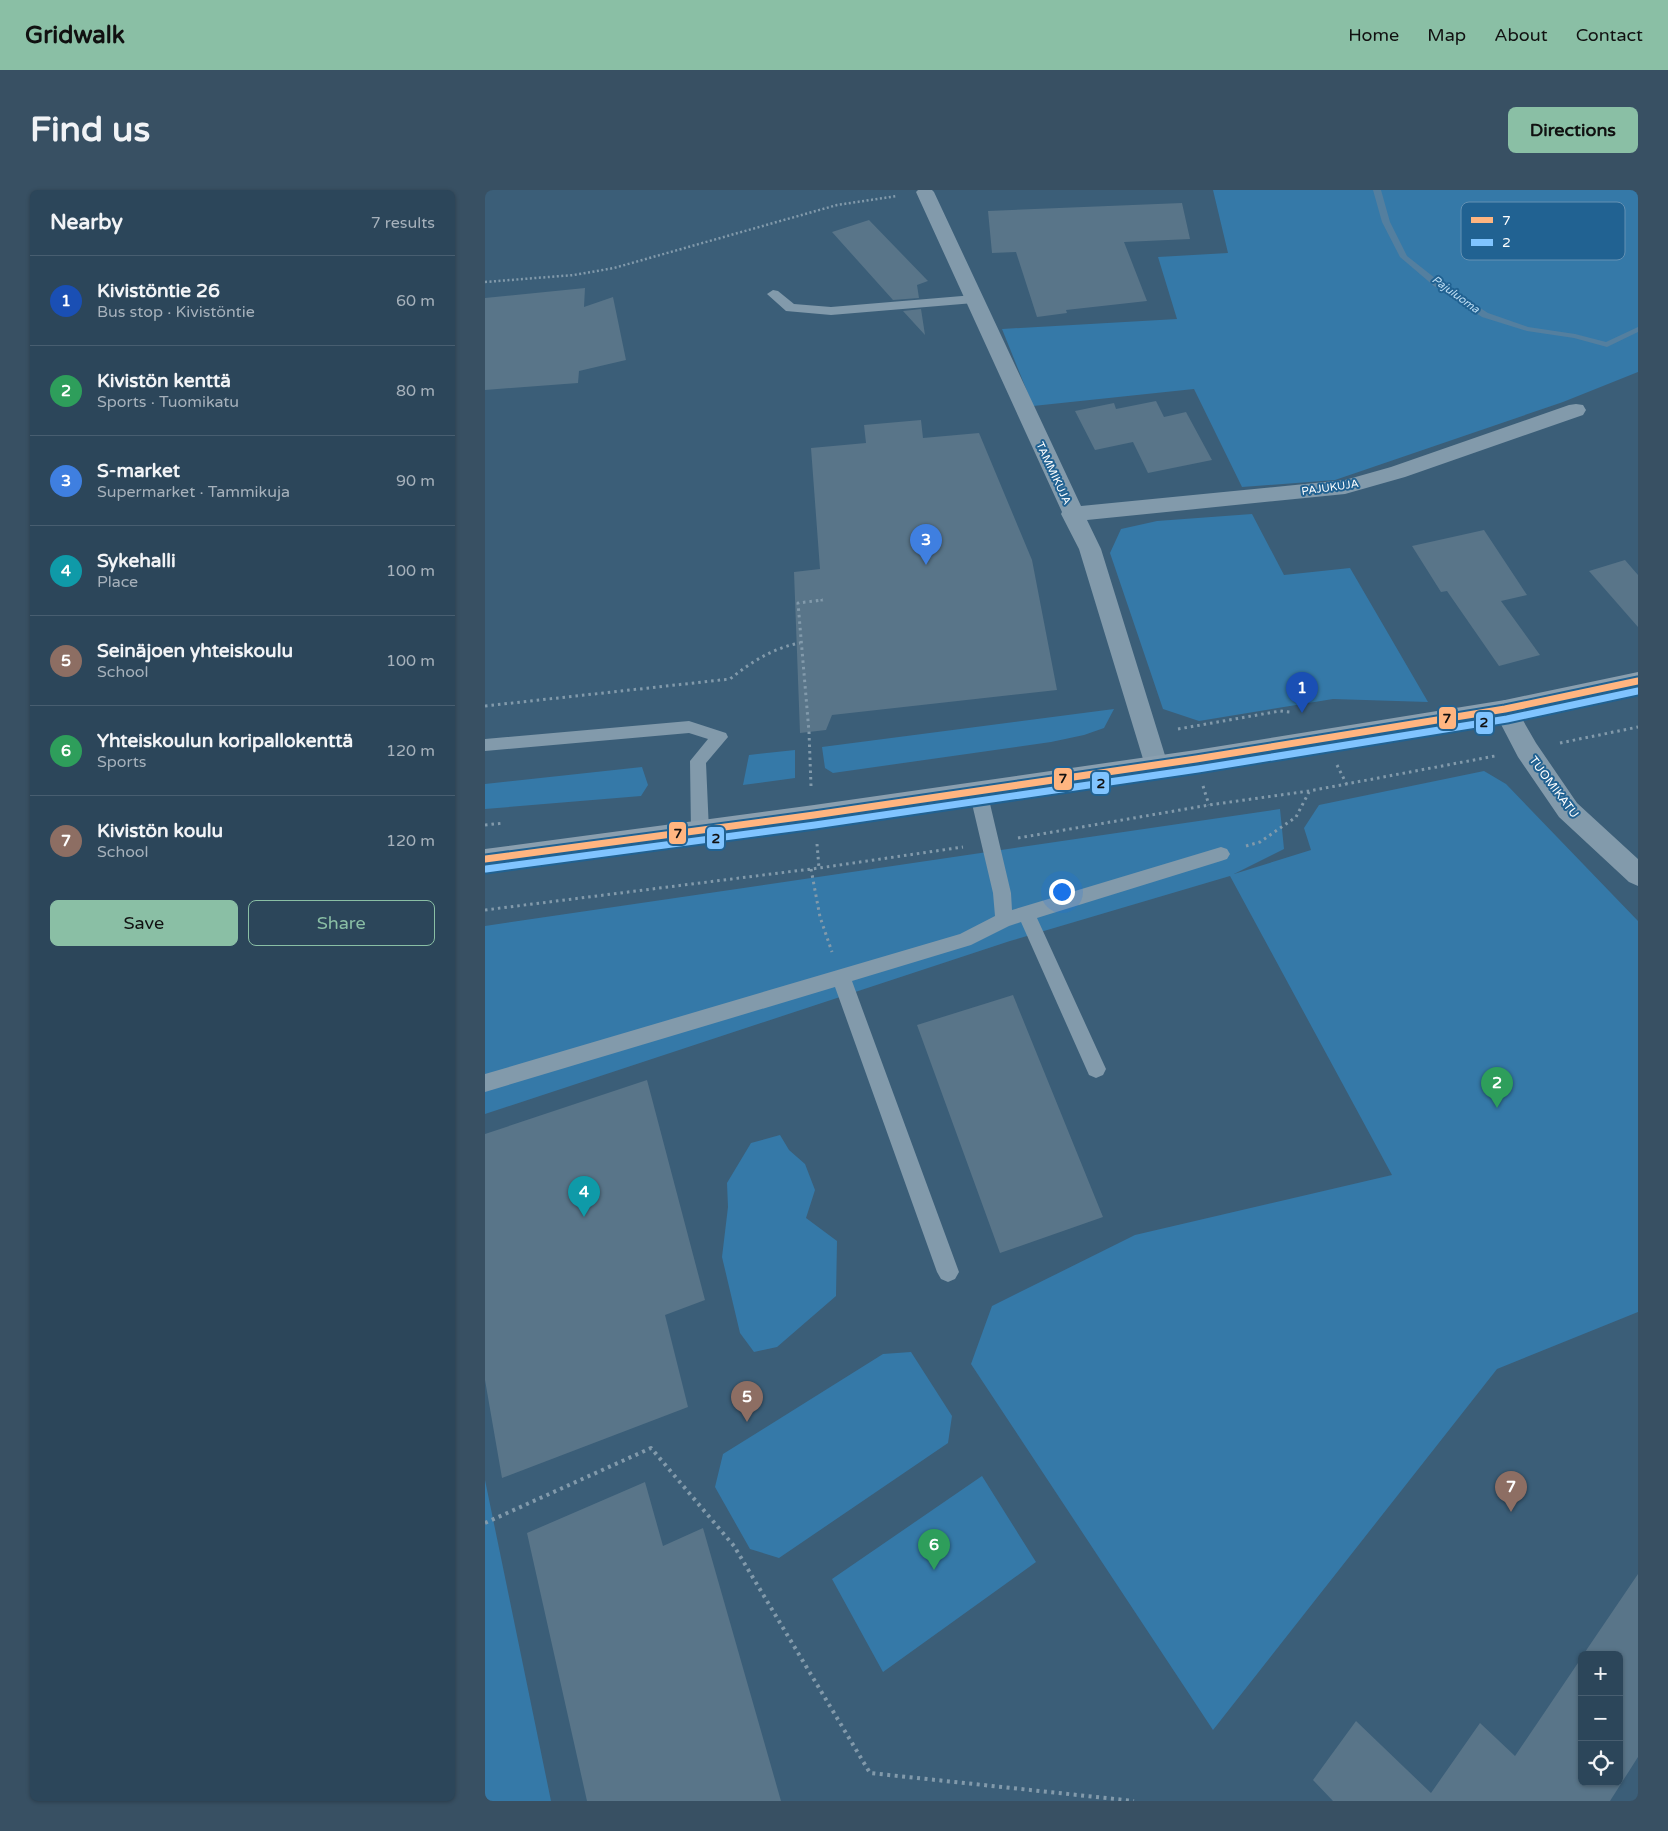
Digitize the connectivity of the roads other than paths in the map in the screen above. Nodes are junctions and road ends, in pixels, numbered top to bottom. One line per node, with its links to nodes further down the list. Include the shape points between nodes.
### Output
1 (925, 192): 3 (street, TAMMIKUJA)
2 (773, 294): 3 (lane, via 791,308 831,310)
3 (974, 299): 5 (street, TAMMIKUJA)
4 (1576, 410): 5 (street, PAJUKUJA, via 1398,472 1345,487)
5 (1072, 514): 9 (street, TAMMIKUJA, via 1090,549)
6 (1638, 681): 7 (main road)
7 (1505, 709): 9 (main road); 14 (street, TUOMIKATU, via 1527,750 1568,810)
8 (485, 745): 11 (lane, via 689,727 720,737 698,761)
9 (1157, 765): 10 (main road)
10 (978, 791): 11 (main road); 16 (lane, via 1002,893)
11 (700, 831): 13 (main road)
12 (1221, 854): 15 (lane)
13 (485, 859)
14 (1638, 875)
15 (1026, 914): 16 (lane); 18 (lane)
16 (1004, 920): 17 (lane, via 965,940)
17 (841, 976): 19 (lane); 20 (lane)
18 (1096, 1069)
19 (485, 1083)
20 (949, 1272)

